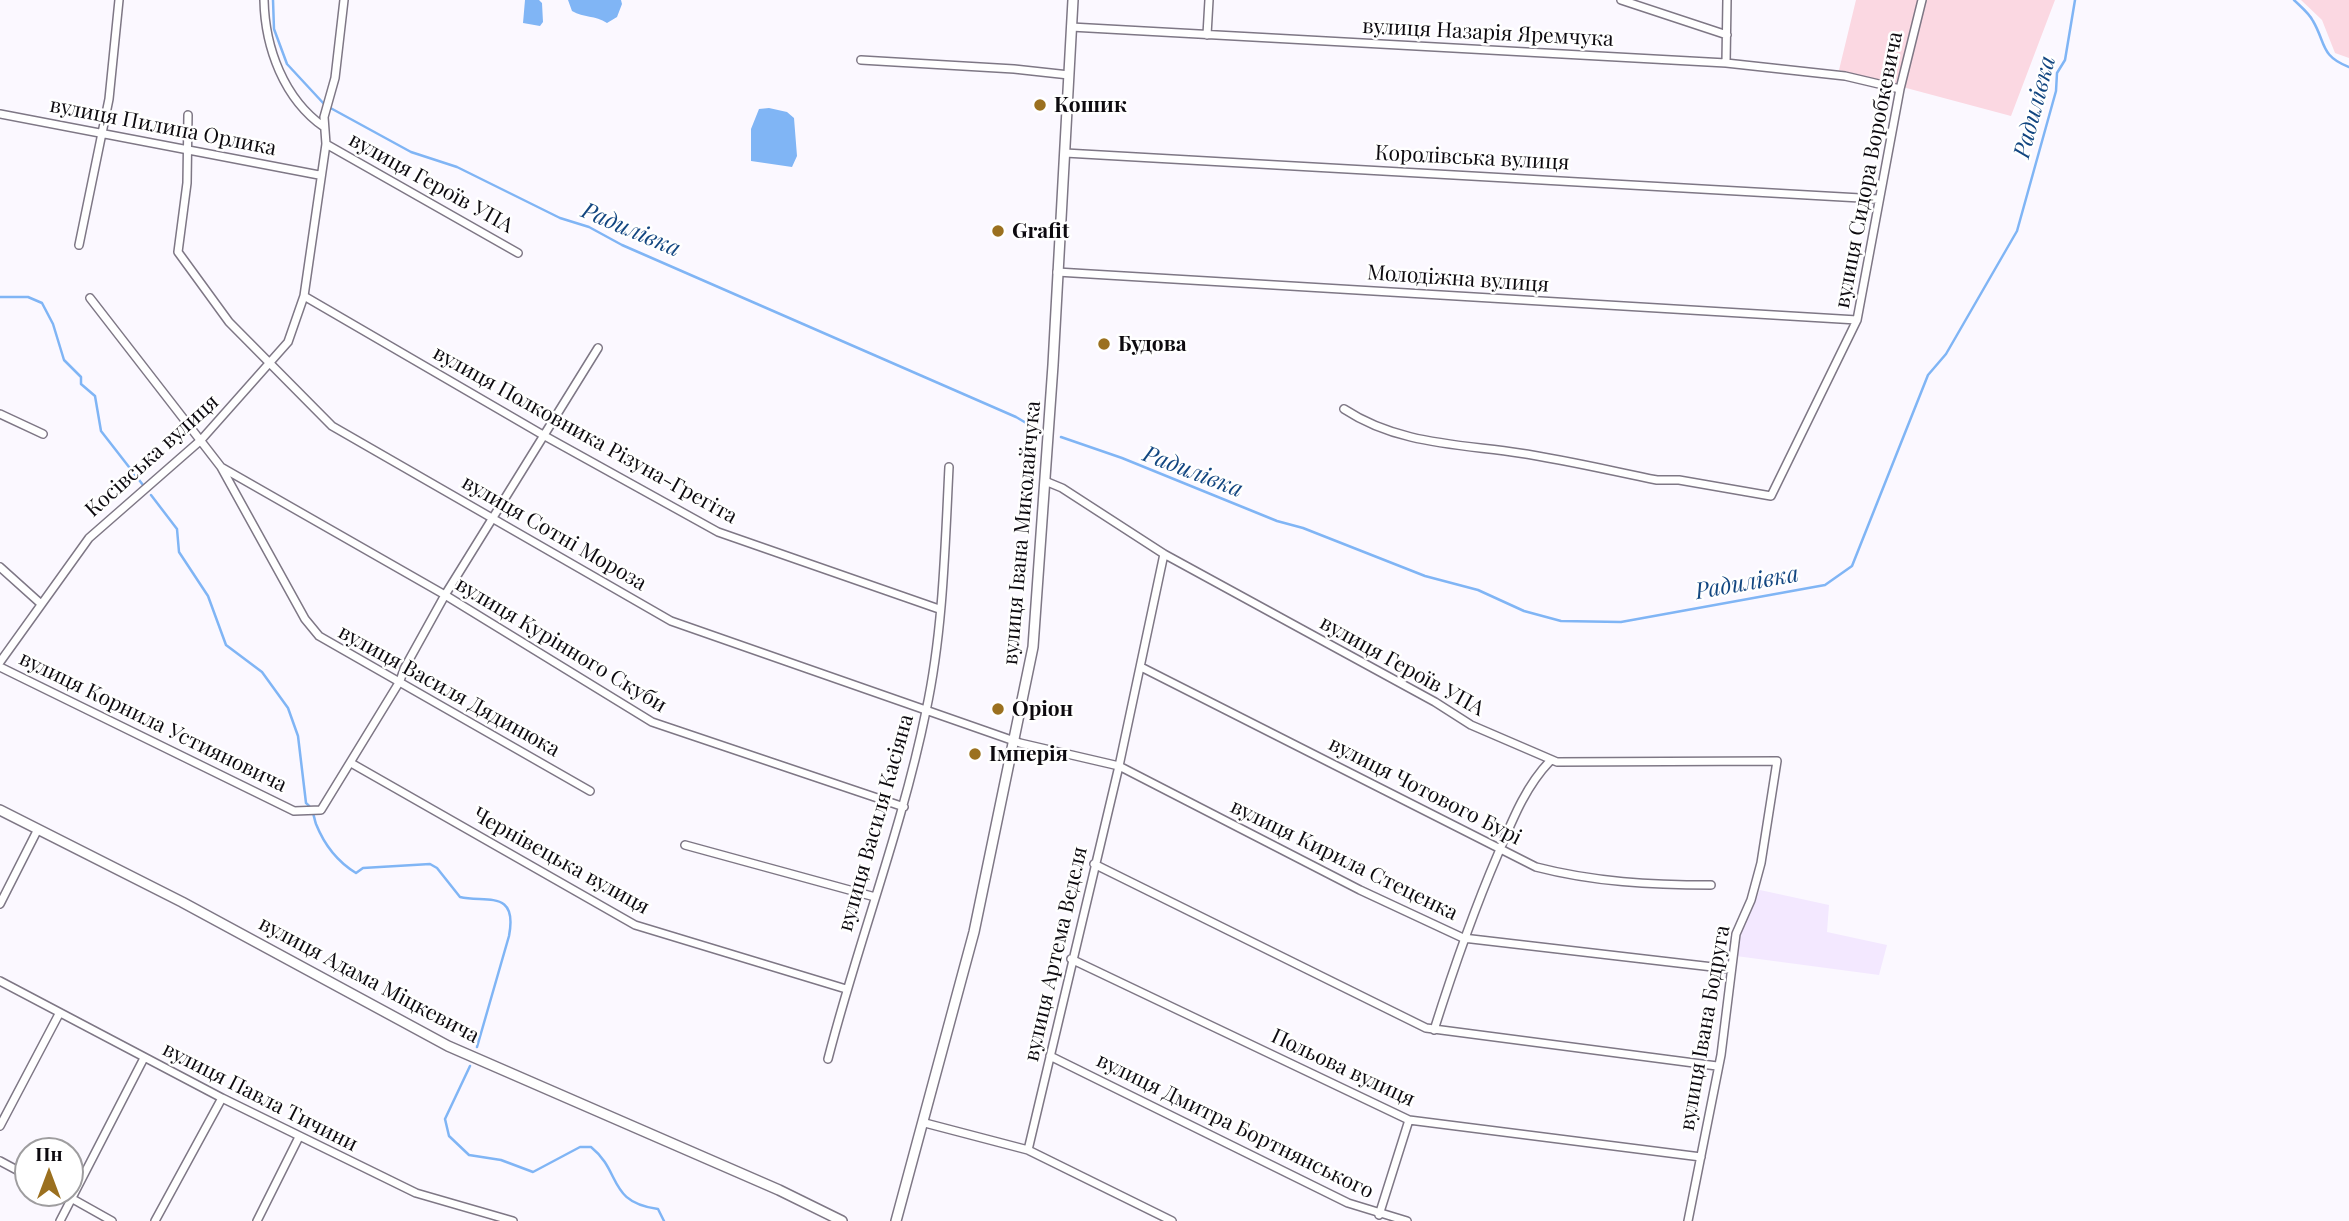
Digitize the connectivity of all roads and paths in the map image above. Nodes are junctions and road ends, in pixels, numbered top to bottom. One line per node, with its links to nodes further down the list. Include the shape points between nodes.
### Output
1 (120, 0): 19 (street)
2 (264, 0): 18 (street, via 268,37 283,79)
3 (344, 0): 18 (street, Косівська вулиця)
4 (1073, 0): 9 (street, вулиця Івана Миколайчука)
5 (1209, 0): 10 (street)
6 (1621, 0): 11 (street)
7 (1727, 0): 11 (street)
8 (1922, 0): 15 (street, вулиця Сидора Воробкевича)
9 (1072, 27): 10 (street, вулиця Назарія Яремчука); 14 (street, вулиця Івана Миколайчука)
10 (1207, 35): 13 (street, вулиця Назарія Яремчука)
11 (1727, 35): 13 (street)
12 (861, 60): 14 (street)
13 (1726, 63): 15 (street, вулиця Назарія Яремчука, via 1845,76)
14 (1069, 75): 22 (street, вулиця Івана Миколайчука)
15 (1900, 89): 24 (street, вулиця Сидора Воробкевича)
16 (0, 114): 19 (street, вулиця Пилипа Орлика)
17 (188, 115): 21 (street, вулиця Сотні Мороза)
18 (324, 127): 20 (street, Косівська вулиця)
19 (102, 133): 21 (street, вулиця Пилипа Орлика); 25 (street)
20 (326, 144): 23 (street, Косівська вулиця); 26 (street, вулиця Героїв УПА)
21 (187, 150): 23 (street, вулиця Пилипа Орлика); 32 (street, вулиця Сотні Мороза, via 177,252 229,322)
22 (1065, 153): 24 (street, Королівська вулиця); 27 (street, вулиця Івана Миколайчука)
23 (319, 175): 28 (street, Косівська вулиця)
24 (1878, 199): 30 (street, вулиця Сидора Воробкевича)
25 (79, 245)
26 (518, 253)
27 (1057, 272): 30 (street, Молодіжна вулиця); 40 (street, вулиця Івана Миколайчука)
28 (304, 296): 32 (street, Косівська вулиця, via 288,342); 36 (street, вулиця Полковника Різуна-Грегіта)
29 (90, 298): 37 (street, вулиця Василя Дядинюка)
30 (1857, 320): 33 (street, вулиця Сидора Воробкевича, via 1771,496 1404,437 1380,430)
31 (598, 348): 36 (street)
32 (268, 364): 37 (street, Косівська вулиця); 41 (street, вулиця Сотні Мороза, via 332,426)
33 (1343, 409)
34 (0, 414): 35 (street)
35 (43, 434)
36 (543, 435): 41 (street); 46 (street, вулиця Полковника Різуна-Грегіта, via 718,532)
37 (201, 440): 38 (street, вулиця Василя Дядинюка); 45 (street, Косівська вулиця, via 96,530)
38 (221, 467): 44 (street, вулиця Курінного Скуби); 49 (street, вулиця Василя Дядинюка, via 310,626 327,643)
39 (949, 467): 46 (street, вулиця Василя Касіяна)
40 (1045, 481): 42 (street, вулиця Героїв УПА); 51 (street, вулиця Івана Миколайчука, via 1033,647)
41 (494, 517): 44 (street); 50 (street, вулиця Сотні Мороза, via 671,621)
42 (1164, 554): 48 (street, вулиця Артема Веделя); 52 (street, вулиця Героїв УПА, via 1471,725)
43 (0, 567): 45 (street)
44 (445, 595): 49 (street); 57 (street, вулиця Курінного Скуби, via 652,722)
45 (40, 603): 47 (street, Косівська вулиця)
46 (939, 609): 50 (street, вулиця Василя Касіяна)
47 (0, 664): 54 (street, вулиця Корнила Устияновича, via 291,809 309,813 326,807)
48 (1141, 667): 55 (street, вулиця Артема Веделя); 61 (street, вулиця Чотового Бурі)
49 (400, 681): 54 (street); 56 (street, вулиця Василя Дядинюка)
50 (927, 708): 51 (street, вулиця Сотні Мороза); 57 (street, вулиця Василя Касіяна)
51 (1015, 741): 55 (street, вулиця Сотні Мороза); 79 (street, вулиця Івана Миколайчука, via 974,932)
52 (1550, 761): 53 (street, вулиця Героїв УПА); 61 (street, via 1527,792)
53 (1777, 761): 68 (street, вулиця Івана Бодруга, via 1761,863 1737,929)
54 (351, 763): 70 (street, Чернівецька вулиця, via 635,925)
55 (1119, 766): 62 (street, вулиця Артема Веделя); 66 (street, вулиця Кирила Стеценка)
56 (590, 791)
57 (904, 807): 64 (street, вулиця Василя Касіяна)
58 (0, 810): 59 (street, вулиця Адама Міцкевича)
59 (38, 829): 65 (street); 91 (street, вулиця Адама Міцкевича, via 468,1055)
60 (685, 845): 64 (street)
61 (1500, 849): 63 (street, вулиця Чотового Бурі, via 1536,867 1575,877 1649,886); 66 (street)
62 (1094, 864): 67 (street, вулиця Артема Веделя); 72 (street)
63 (1711, 885)
64 (875, 897): 70 (street, вулиця Василя Касіяна)
65 (0, 904)
66 (1463, 938): 68 (street, вулиця Кирила Стеценка); 72 (street)
67 (1072, 959): 73 (street, вулиця Артема Веделя); 78 (street, Польова вулиця)
68 (1730, 969): 76 (street, вулиця Івана Бодруга)
69 (0, 981): 71 (street, вулиця Павла Тичини)
70 (846, 989): 75 (street, вулиця Василя Касіяна)
71 (59, 1014): 74 (street, вулиця Павла Тичини); 80 (street)
72 (1434, 1031): 76 (street)
73 (1050, 1056): 82 (street, вулиця Артема Веделя); 86 (street, вулиця Дмитра Бортнянського)
74 (144, 1058): 77 (street, вулиця Павла Тичини); 84 (street)
75 (828, 1059)
76 (1717, 1066): 83 (street, вулиця Івана Бодруга)
77 (222, 1098): 81 (street, вулиця Павла Тичини); 88 (street)
78 (1409, 1120): 83 (street, Польова вулиця); 86 (street)
79 (925, 1123): 82 (street); 92 (street, вулиця Івана Миколайчука)
80 (0, 1126)
81 (299, 1137): 89 (street); 90 (street, вулиця Павла Тичини, via 416,1194)
82 (1028, 1150): 93 (street)
83 (1700, 1157): 95 (street, вулиця Івана Бодруга)
84 (84, 1175)
85 (84, 1205): 87 (street)
86 (1379, 1215): 94 (street, вулиця Дмитра Бортнянського)
87 (113, 1221)
88 (155, 1221)
89 (257, 1221)
90 (513, 1221)
91 (842, 1221)
92 (896, 1221)
93 (1172, 1221)
94 (1407, 1221)
95 (1688, 1221)

